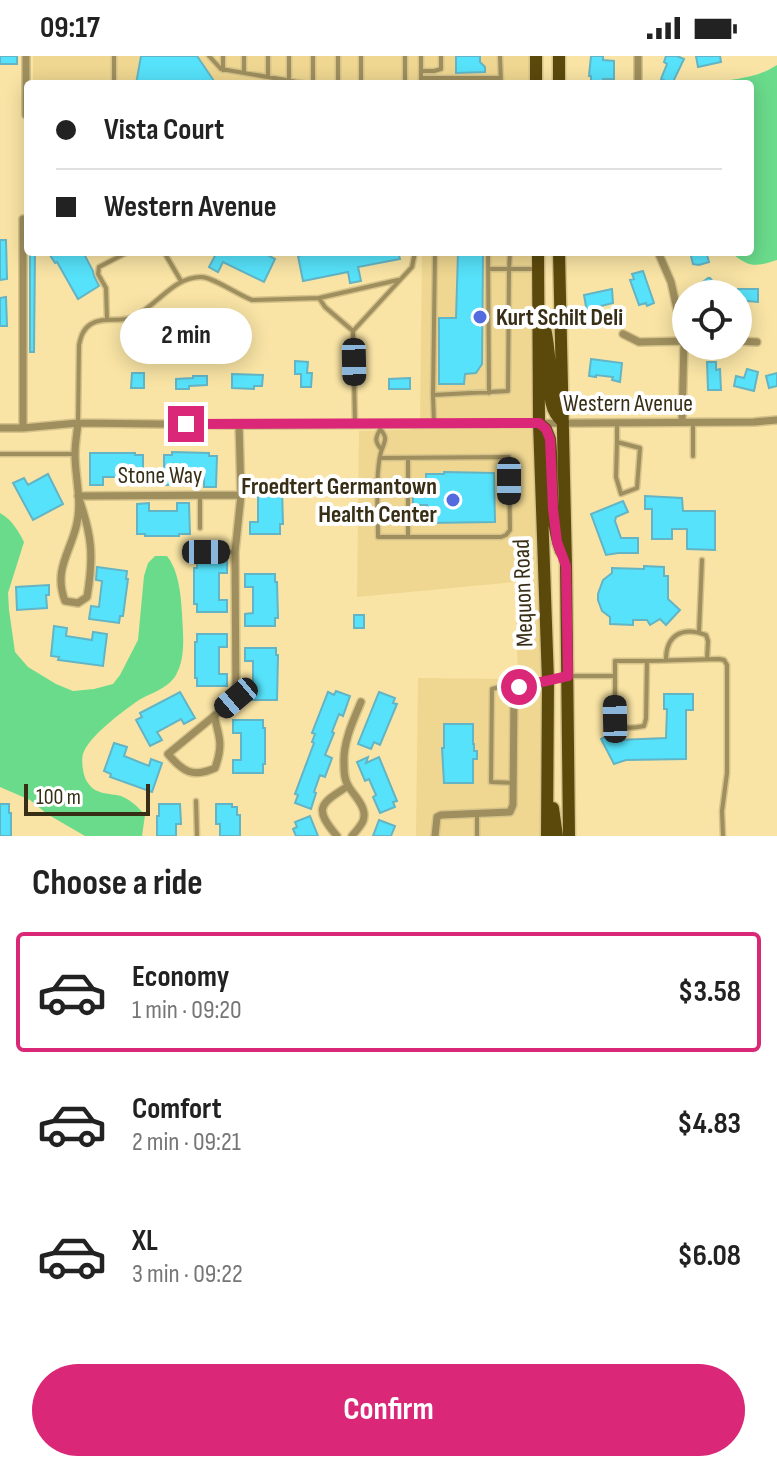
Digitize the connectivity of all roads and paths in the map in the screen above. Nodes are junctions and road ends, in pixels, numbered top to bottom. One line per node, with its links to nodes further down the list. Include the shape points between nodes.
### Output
1 (26, 56): 22 (street)
2 (114, 56): 23 (lane)
3 (209, 56): 18 (lane)
4 (223, 56): 18 (lane)
5 (244, 56): 20 (lane)
6 (268, 56): 21 (lane)
7 (289, 56): 25 (lane)
8 (313, 56): 26 (lane)
9 (338, 56): 27 (lane)
10 (361, 56): 28 (lane)
11 (405, 56): 29 (lane)
12 (421, 56): 19 (lane)
13 (441, 56): 19 (lane, via 441,69)
14 (500, 56): 31 (lane)
15 (536, 56): 32 (main road)
16 (559, 56): 33 (main road)
17 (638, 56): 34 (street)
18 (223, 70): 20 (lane)
19 (421, 71): 30 (lane)
20 (244, 73): 21 (lane)
21 (268, 77): 24 (lane)
22 (26, 80)
23 (114, 80)
24 (284, 80)
25 (289, 80)
26 (311, 80)
27 (338, 80)
28 (361, 80)
29 (405, 80)
30 (421, 80)
31 (501, 80)
32 (536, 80)
33 (559, 80)
34 (638, 80)
35 (23, 219): 75 (street)
36 (120, 256): 54 (lane, via 99,267)
37 (166, 256): 50 (lane)
38 (414, 256): 49 (lane)
39 (435, 256): 62 (lane)
40 (488, 256): 45 (lane)
41 (510, 256): 46 (lane)
42 (538, 256): 47 (main road, Mequon Road)
43 (559, 256): 48 (main road, Mequon Road)
44 (660, 256): 51 (street)
45 (488, 269): 46 (lane); 61 (lane)
46 (509, 269): 47 (lane); 61 (lane, via 508,391)
47 (538, 269): 48 (main road); 53 (main road, Mequon Road)
48 (559, 269): 64 (main road, Mequon Road)
49 (401, 279): 52 (lane); 55 (lane)
50 (181, 281): 52 (lane, via 205,277 252,300); 54 (lane, via 143,312)
51 (672, 286)
52 (319, 298): 55 (lane)
53 (539, 306): 64 (main road, via 547,336 550,398); 70 (main road, Mequon Road)
54 (107, 320): 68 (lane, via 92,324 81,336)
55 (353, 331): 71 (lane)
56 (623, 334): 57 (street, via 639,342)
57 (672, 341)
58 (752, 342): 59 (street)
59 (757, 342)
60 (684, 360): 66 (street)
61 (489, 393): 62 (lane)
62 (433, 395): 69 (lane)
63 (777, 420): 67 (street, Western Avenue)
64 (563, 422): 65 (street, Western Avenue); 70 (street, Western Avenue); 90 (main road, Mequon Road)
65 (617, 422): 66 (street, Western Avenue); 76 (lane)
66 (682, 422): 67 (street, Western Avenue)
67 (693, 422): 79 (lane)
68 (78, 423): 72 (street, Western Avenue); 75 (street, Western Avenue); 78 (street)
69 (434, 423): 70 (street, Western Avenue); 73 (street, Western Avenue)
70 (539, 423): 90 (main road, via 550,439 557,542); 97 (main road, Mequon Road)
71 (355, 424): 72 (street, Western Avenue); 73 (street, Western Avenue)
72 (239, 425): 83 (street)
73 (380, 426): 80 (lane, via 386,435)
74 (0, 428): 75 (street, Western Avenue)
75 (23, 428)
76 (617, 442): 76 (lane, via 616,477 621,494 637,488 640,448)
77 (0, 454): 78 (lane)
78 (75, 454): 84 (street)
79 (693, 456)
80 (380, 458): 81 (lane); 86 (lane, via 378,537)
81 (408, 458): 86 (lane); 86 (lane, via 509,457 510,530 501,537)
82 (200, 495): 83 (street, Stone Way); 84 (street, Stone Way); 85 (lane)
83 (241, 495): 88 (street)
84 (78, 496): 84 (street, via 92,561 87,597 78,603 65,601 61,589 64,556 78,522)
85 (200, 528)
86 (408, 537)
87 (206, 552): 88 (lane)
88 (235, 552): 100 (street, via 236,698)
89 (702, 560): 91 (lane)
90 (566, 566): 95 (main road, Mequon Road)
91 (699, 632): 92 (lane, via 708,641); 93 (lane, via 676,635 666,648)
92 (707, 659): 93 (lane); 114 (lane, via 727,665)
93 (666, 660): 94 (lane)
94 (647, 661): 96 (lane, via 615,661); 96 (lane, via 644,726 618,726)
95 (568, 676): 96 (lane); 97 (lane); 113 (main road, Mequon Road)
96 (614, 676)
97 (548, 681): 98 (street); 103 (main road, Mequon Road)
98 (514, 691): 101 (street); 101 (lane, via 492,689 491,782)
99 (361, 702): 102 (street, via 345,745)
100 (214, 716): 100 (street, via 168,754 177,765 190,772 215,768 221,740)
101 (513, 783): 105 (street, via 510,812)
102 (348, 786): 107 (street, via 322,809); 108 (street, via 364,813)
103 (547, 786): 111 (main road, Mequon Road); 112 (main road)
104 (196, 801): 106 (lane)
105 (477, 813): 109 (street, via 437,817); 110 (lane)
106 (197, 836)
107 (337, 836)
108 (352, 836)
109 (435, 836)
110 (477, 836)
111 (547, 836)
112 (557, 836)
113 (569, 836)
114 (723, 836)

